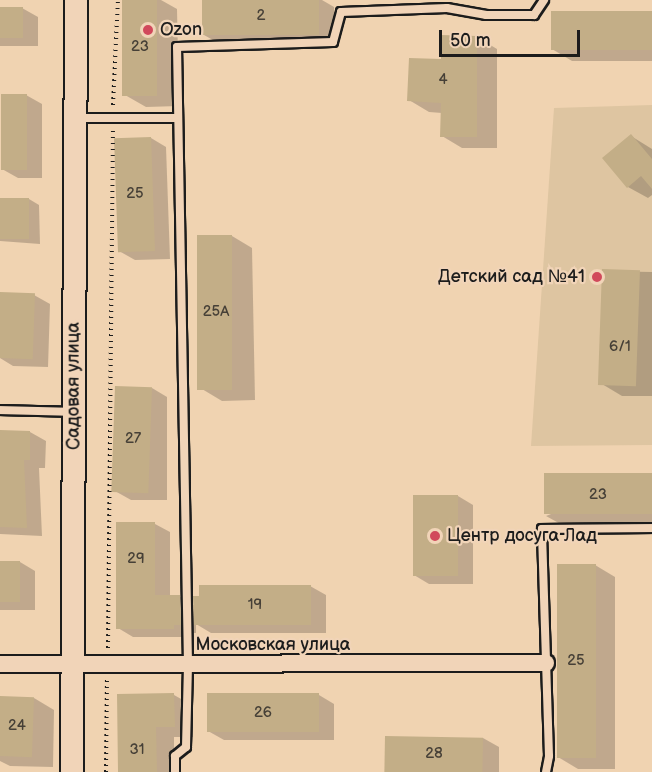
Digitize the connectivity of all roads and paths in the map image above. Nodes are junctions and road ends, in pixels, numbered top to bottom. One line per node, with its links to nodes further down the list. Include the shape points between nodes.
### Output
1 (76, 0): 5 (street, Садовая улица)
2 (118, 0): 6 (path)
3 (544, 0): 4 (lane, via 534,15 486,15)
4 (448, 4): 7 (lane, via 341,12 333,42 177,47)
5 (75, 117): 6 (lane); 9 (street, Садовая улица)
6 (113, 118): 7 (lane); 15 (path)
7 (178, 118): 13 (lane)
8 (0, 410): 9 (lane)
9 (74, 412): 14 (street, Садовая улица)
10 (652, 528): 11 (lane, via 542,529)
11 (546, 663): 13 (street, Московская улица); 19 (lane)
12 (0, 664): 14 (street, Московская улица)
13 (188, 664): 15 (street, Московская улица); 18 (lane, via 186,747 175,756)
14 (72, 665): 15 (street, Московская улица); 16 (street, Садовая улица)
15 (108, 665): 17 (path)
16 (72, 772)
17 (106, 772)
18 (175, 772)
19 (546, 772)

